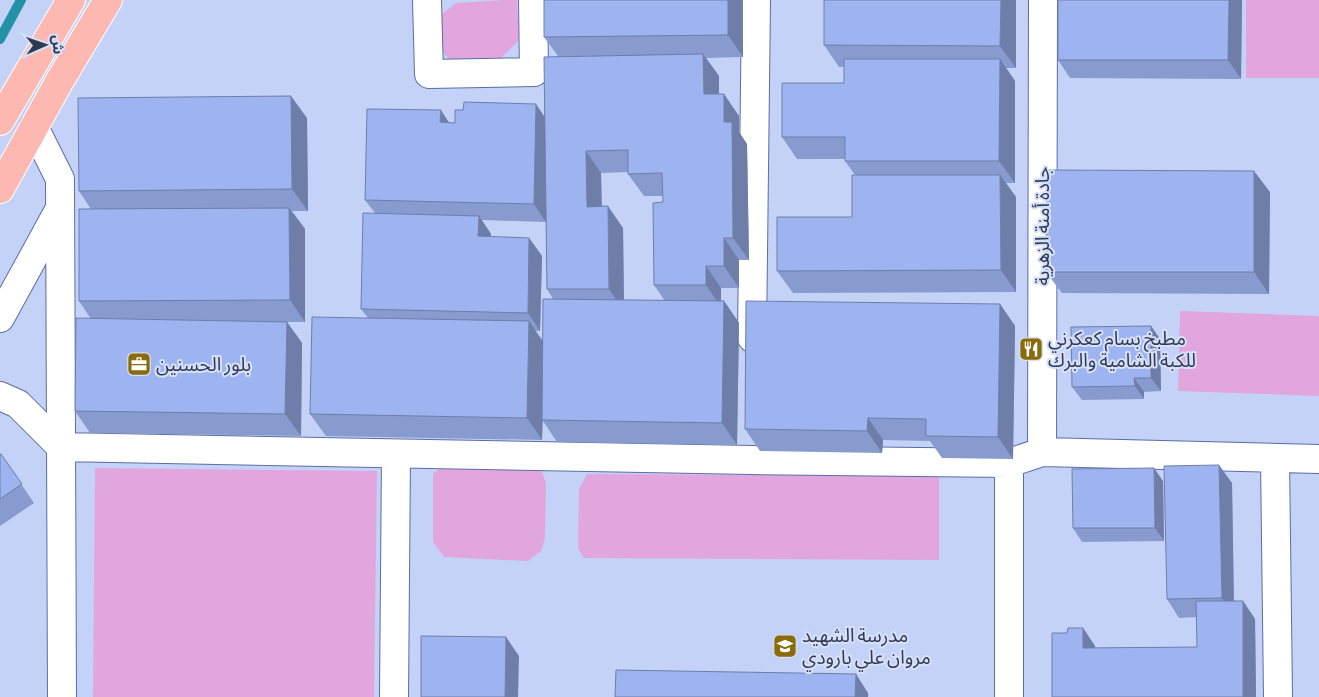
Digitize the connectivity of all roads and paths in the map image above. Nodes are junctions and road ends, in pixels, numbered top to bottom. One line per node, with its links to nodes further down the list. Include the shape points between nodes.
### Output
1 (70, 0): 7 (main road)
2 (108, 0): 8 (main road)
3 (427, 0): 4 (street, via 428,74 534,72)
4 (533, 0)
5 (756, 0): 12 (street)
6 (1043, 0): 15 (street, جادة أمنة الزهرية)
7 (0, 120)
8 (34, 128): 9 (main road); 10 (street, via 60,179)
9 (0, 189)
10 (60, 209): 11 (street); 14 (street)
11 (0, 318)
12 (752, 361)
13 (0, 396): 14 (street, via 18,404)
14 (61, 447): 16 (street); 20 (street)
15 (1042, 452): 17 (street); 19 (street)
16 (396, 454): 19 (street, via 751,450); 21 (street)
17 (1275, 458): 18 (street); 23 (street)
18 (1319, 459)
19 (1009, 463): 22 (street)
20 (62, 697)
21 (394, 697)
22 (1009, 697)
23 (1278, 697)

